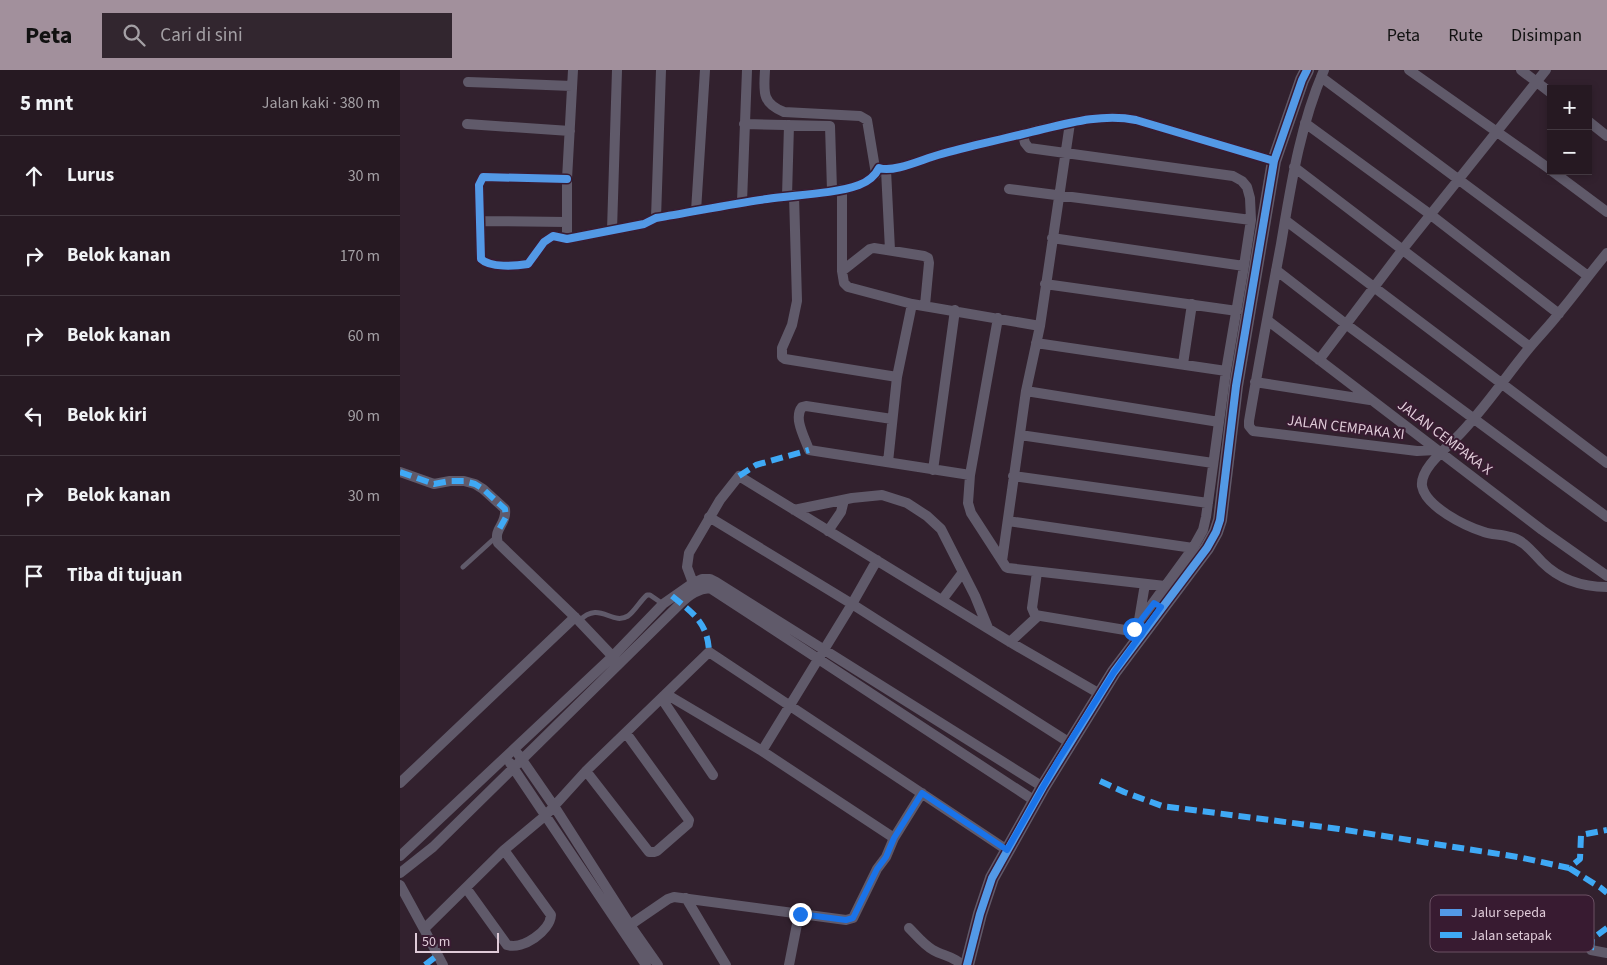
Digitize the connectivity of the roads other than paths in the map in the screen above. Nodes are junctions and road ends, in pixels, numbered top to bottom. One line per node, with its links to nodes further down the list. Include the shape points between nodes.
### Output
1 (573, 70): 14 (street)
2 (617, 70): 49 (street)
3 (660, 70): 44 (street)
4 (705, 70): 41 (street)
5 (746, 70): 20 (street)
6 (765, 70): 16 (street, via 765,96 774,108 784,112)
7 (1307, 70): 29 (street)
8 (1410, 70): 25 (street)
9 (1521, 70): 13 (street)
10 (1546, 70): 13 (street)
11 (1322, 74): 18 (street); 35 (street)
12 (468, 82): 14 (street)
13 (1537, 82): 15 (street); 25 (street)
14 (572, 86): 24 (street)
15 (1547, 90)
16 (821, 114): 23 (street, via 829,118); 32 (street, via 860,116 867,120)
17 (1070, 123): 26 (street); 28 (street); 29 (street, via 1109,117 1126,118)
18 (1305, 123): 30 (street); 43 (street)
19 (467, 124): 24 (street)
20 (744, 124): 22 (street); 40 (street)
21 (1592, 124): 27 (street)
22 (789, 125): 23 (street); 39 (street)
23 (830, 126): 37 (street)
24 (570, 131): 34 (street)
25 (1497, 131): 31 (street); 35 (street)
26 (1022, 135): 28 (street, via 1029,148); 32 (street)
27 (1607, 136)
28 (1066, 152): 38 (street); 45 (street, via 1233,176 1246,187)
29 (1274, 161): 72 (street)
30 (1294, 167): 46 (street); 52 (street)
31 (1547, 168)
32 (881, 172): 37 (street, via 858,185); 53 (street)
33 (1556, 175): 42 (street)
34 (567, 179): 47 (street, via 482,177 479,185); 48 (street)
35 (1458, 181): 43 (street); 58 (street)
36 (1009, 189): 38 (street)
37 (837, 190): 39 (street); 57 (street)
38 (1060, 195): 45 (street); 50 (street)
39 (790, 196): 40 (street); 77 (street, via 797,301 782,357)
40 (742, 202): 41 (street)
41 (696, 211): 44 (street)
42 (1607, 212)
43 (1430, 215): 52 (street); 66 (street)
44 (656, 218): 49 (street, via 644,224)
45 (1251, 220): 55 (street)
46 (1285, 220): 56 (street); 60 (street)
47 (480, 221): 48 (street); 51 (street, via 480,259 484,262 510,266 528,264 544,242 553,236)
48 (566, 222): 51 (street)
49 (612, 230): 51 (street)
50 (1052, 238): 55 (street); 59 (street)
51 (567, 239)
52 (1403, 249): 60 (street); 73 (street)
53 (890, 250): 57 (street, via 870,249); 63 (street, via 928,258)
54 (1607, 253): 58 (street)
55 (1244, 266): 65 (street)
56 (1276, 270): 68 (street); 69 (street)
57 (842, 271): 61 (street, via 848,287)
58 (1588, 276): 66 (street)
59 (1045, 284): 62 (street); 70 (street)
60 (1375, 287): 69 (street); 79 (street)
61 (912, 304): 63 (street); 77 (street)
62 (1192, 304): 65 (street); 75 (street)
63 (925, 305): 64 (street)
64 (955, 310): 67 (street); 90 (street)
65 (1237, 311): 72 (street)
66 (1559, 314): 73 (street)
67 (998, 318): 70 (street); 92 (street)
68 (1267, 320): 74 (street, JALAN CEMPAKA X); 78 (street)
69 (1347, 325): 74 (street); 83 (street)
70 (1040, 326): 71 (street)
71 (1036, 343): 75 (street); 80 (street)
72 (1237, 343): 76 (street); 100 (street, via 1220,520)
73 (1530, 347): 79 (street)
74 (1320, 360): 81 (street, JALAN CEMPAKA X)
75 (1183, 364): 76 (street)
76 (1226, 371): 84 (street)
77 (897, 377): 82 (street)
78 (1255, 382): 81 (street); 86 (street, JALAN CEMPAKA XI, via 1249,421 1253,431 1417,452)
79 (1502, 384): 83 (street); 89 (street)
80 (1026, 391): 84 (street); 85 (street)
81 (1370, 400): 86 (street, JALAN CEMPAKA X)
82 (892, 419): 87 (street); 87 (street, via 806,406 798,413 810,450)
83 (1475, 419): 86 (street); 98 (street)
84 (1220, 422): 88 (street)
85 (1020, 435): 88 (street); 93 (street)
86 (1439, 451): 109 (street, JALAN CEMPAKA X); 113 (street, via 1422,480 1424,492 1434,505 1470,527 1517,539 1554,574 1583,585)
87 (888, 462): 90 (street)
88 (1213, 463): 95 (street)
89 (1607, 463)
90 (933, 470): 92 (street)
91 (400, 472): 102 (street, via 434,484 464,481 483,489 505,509 506,517)
92 (970, 475): 105 (street, via 968,503 971,513)
93 (1014, 476): 95 (street); 99 (street)
94 (844, 500): 96 (street); 101 (street); 107 (street, via 882,496 907,503 942,529)
95 (1208, 504): 100 (street)
96 (794, 510): 97 (street, via 739,476); 101 (street)
97 (710, 517): 110 (street, via 688,558 687,567); 116 (street)
98 (1607, 517)
99 (1008, 521): 103 (street); 105 (street)
100 (1211, 526): 103 (street); 117 (street, via 1207,548)
101 (828, 531): 104 (street)
102 (496, 537): 106 (lane); 119 (street, via 498,543)
103 (1193, 548): 112 (street)
104 (877, 560): 114 (street); 116 (street)
105 (1002, 561): 108 (street, via 1010,569)
106 (462, 567)
107 (963, 572): 114 (street); 121 (street)
108 (1037, 572): 111 (street); 118 (street, via 1032,608)
109 (1607, 576)
110 (693, 583): 115 (street); 123 (street, via 710,578)
111 (1145, 584): 112 (street); 120 (street)
112 (1165, 586): 117 (street)
113 (1607, 587)
114 (942, 600): 121 (street)
115 (663, 604): 119 (lane, via 646,595 628,616 621,618 590,612); 124 (street)
116 (852, 604): 123 (street); 129 (street)
117 (1158, 605): 120 (street); 125 (street)
118 (1038, 616): 120 (street, via 1126,630 1134,629); 122 (street)
119 (577, 619): 124 (street); 136 (street)
120 (1139, 623)
121 (988, 628): 122 (street)
122 (1010, 642): 125 (street)
123 (821, 654): 124 (street, via 710,588 700,589 689,596); 127 (street); 137 (street); 139 (street)
124 (616, 660): 130 (street); 133 (street)
125 (1100, 694): 129 (street)
126 (664, 696): 127 (street, via 709,652); 128 (street); 131 (street); 135 (street)
127 (790, 704): 131 (street); 138 (street)
128 (626, 733): 134 (street); 134 (street, via 689,820 688,824 657,851 649,852)
129 (1070, 743): 137 (street)
130 (515, 749): 132 (street); 133 (street)
131 (762, 750): 142 (street)
132 (506, 758): 133 (street); 145 (street)
133 (518, 764): 140 (street); 141 (street); 146 (street, via 433,847)
134 (586, 771): 140 (street)
135 (713, 775)
136 (400, 783)
137 (1042, 787): 139 (street)
138 (922, 793): 142 (street); 144 (street)
139 (1035, 801): 144 (street)
140 (554, 806): 141 (street); 151 (street)
141 (546, 816): 143 (street); 157 (street)
142 (894, 838): 150 (street, via 853,918 846,920)
143 (504, 850): 148 (street); 148 (street, via 551,915 547,928 528,942 518,946 507,945)
144 (1007, 850): 162 (street, via 992,878)
145 (401, 853)
146 (400, 873)
147 (400, 885): 153 (street)
148 (466, 888): 153 (street)
149 (686, 898): 150 (street); 151 (street, via 668,899); 159 (street)
150 (800, 914): 160 (street)
151 (630, 925): 158 (street)
152 (909, 928): 161 (street, via 934,951)
153 (424, 929): 156 (street)
154 (1594, 951): 155 (street)
155 (1607, 953)
156 (443, 965)
157 (646, 965)
158 (658, 965)
159 (726, 965)
160 (789, 965)
161 (962, 965)
162 (967, 965)

